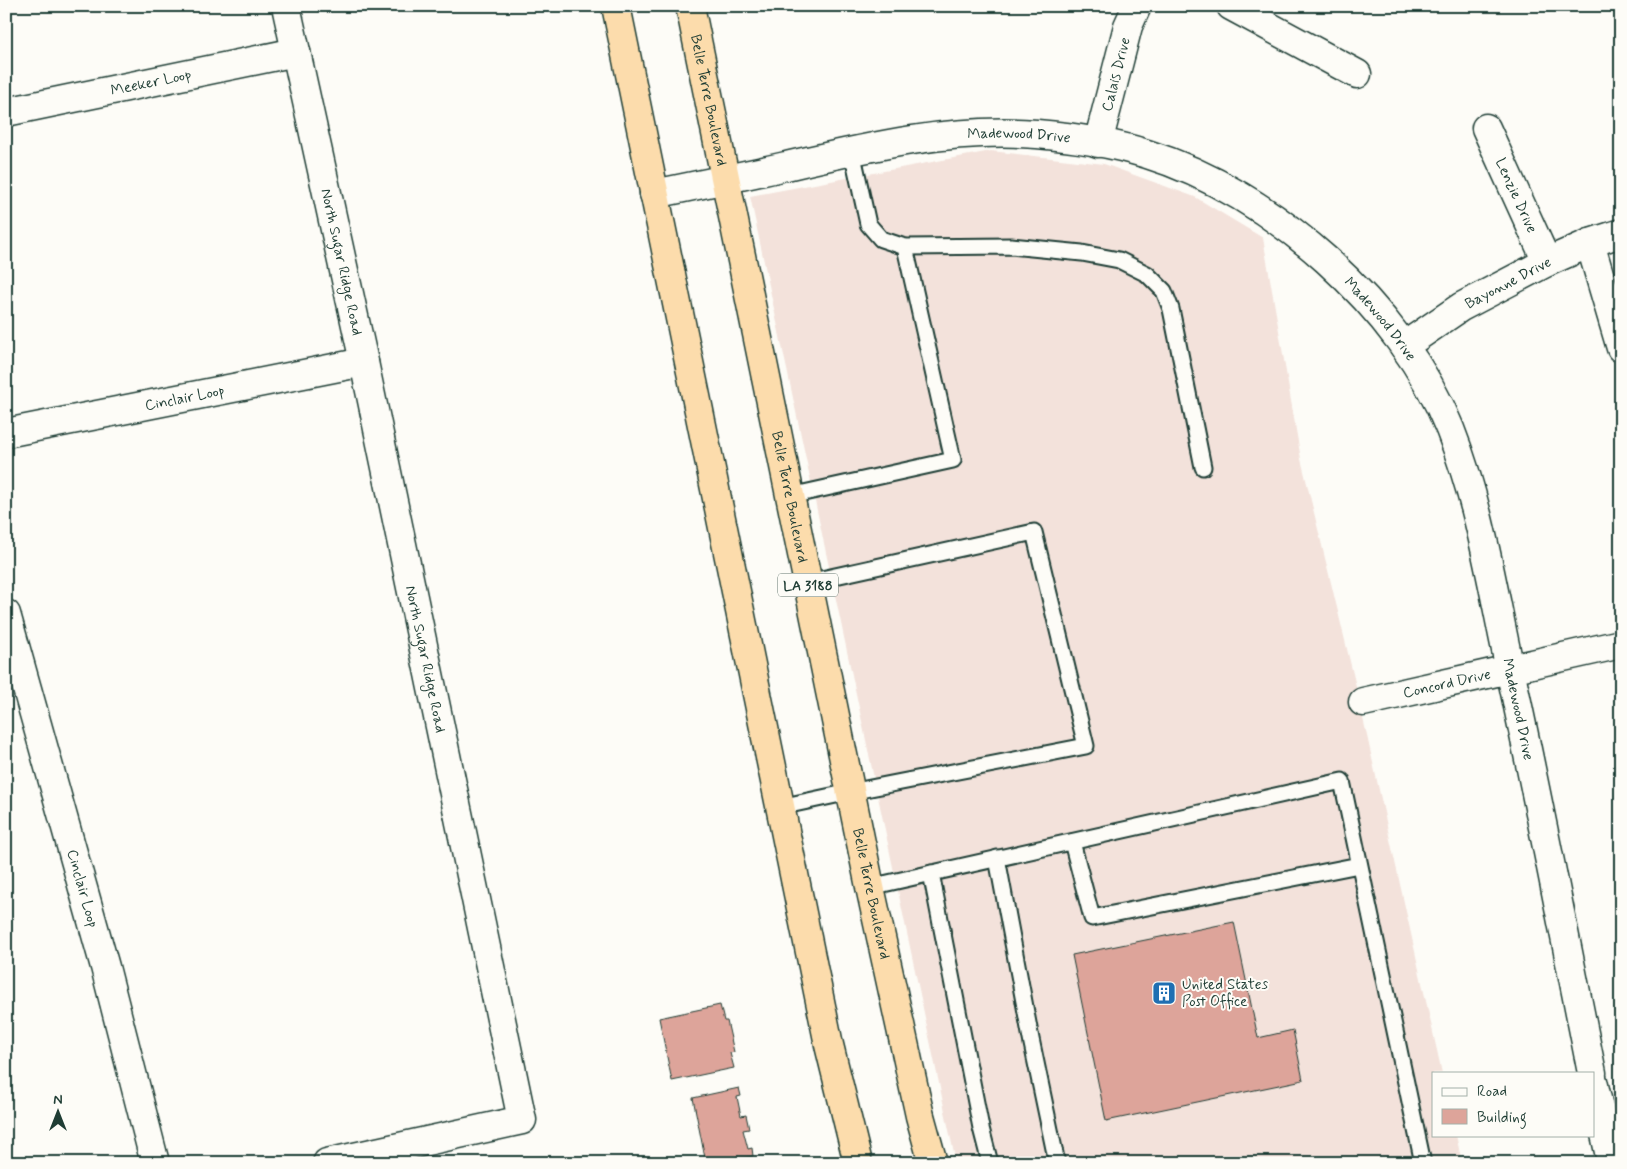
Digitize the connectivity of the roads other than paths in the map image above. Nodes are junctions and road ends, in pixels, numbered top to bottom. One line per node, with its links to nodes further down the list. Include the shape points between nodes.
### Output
1 (286, 6): 6 (street, North Sugar Ridge Road)
2 (616, 6): 13 (highway)
3 (690, 6): 12 (highway, Belle Terre Boulevard / LA 3188)
4 (1137, 6): 10 (street, Calais Drive, via 1128,26)
5 (1231, 6): 7 (street)
6 (296, 52): 8 (street, Meeker Loop); 20 (street, North Sugar Ridge Road)
7 (1357, 74)
8 (6, 112)
9 (1486, 128): 17 (street, Lenzie Drive)
10 (1098, 142): 11 (street, Madewood Drive, via 1037,134 985,133 929,138); 18 (street, Madewood Drive, via 1147,154 1194,172 1255,205 1301,238 1335,268 1372,305)
11 (852, 151): 12 (street, Madewood Drive); 16 (lane, via 868,224 881,239)
12 (725, 180): 13 (street, Madewood Drive); 23 (highway, Belle Terre Boulevard / LA 3188)
13 (654, 194): 30 (highway)
14 (1621, 233): 15 (street, Bayonne Drive)
15 (1590, 243): 17 (street, Bayonne Drive); 19 (street)
16 (905, 247): 22 (lane, via 1011,246 1082,253 1119,260 1147,274 1164,291 1172,309); 23 (lane, via 954,460)
17 (1547, 262): 18 (street, Bayonne Drive, via 1461,307)
18 (1404, 346): 27 (street, Madewood Drive, via 1428,382 1450,428 1470,486)
19 (1621, 348)
20 (364, 362): 21 (street, Cinclair Loop); 38 (street, North Sugar Ridge Road, via 522,1120)
21 (6, 433)
22 (1203, 467)
23 (790, 496): 24 (highway, Belle Terre Boulevard / LA 3188)
24 (808, 582): 29 (highway, Belle Terre Boulevard / LA 3188); 29 (lane, via 1034,532 1086,746)
25 (6, 614): 39 (street, Cinclair Loop, via 105,968)
26 (1621, 644): 27 (street, Concord Drive)
27 (1510, 670): 28 (street, Concord Drive); 36 (street, Madewood Drive)
28 (1363, 702)
29 (850, 792): 30 (lane); 35 (highway, Belle Terre Boulevard / LA 3188)
30 (780, 808): 40 (highway, via 829,1045)
31 (1072, 842): 32 (lane); 33 (lane, via 1092,918); 33 (lane, via 1342,781)
32 (997, 858): 34 (lane); 43 (lane)
33 (1360, 865): 44 (lane)
34 (931, 873): 35 (lane); 42 (lane)
35 (870, 887): 41 (highway, Belle Terre Boulevard / LA 3188)
36 (1592, 1072)
37 (1594, 1085): 45 (street)
38 (331, 1162)
39 (155, 1163)
40 (858, 1163)
41 (933, 1163)
42 (990, 1163)
43 (1057, 1163)
44 (1424, 1163)
45 (1614, 1163)

